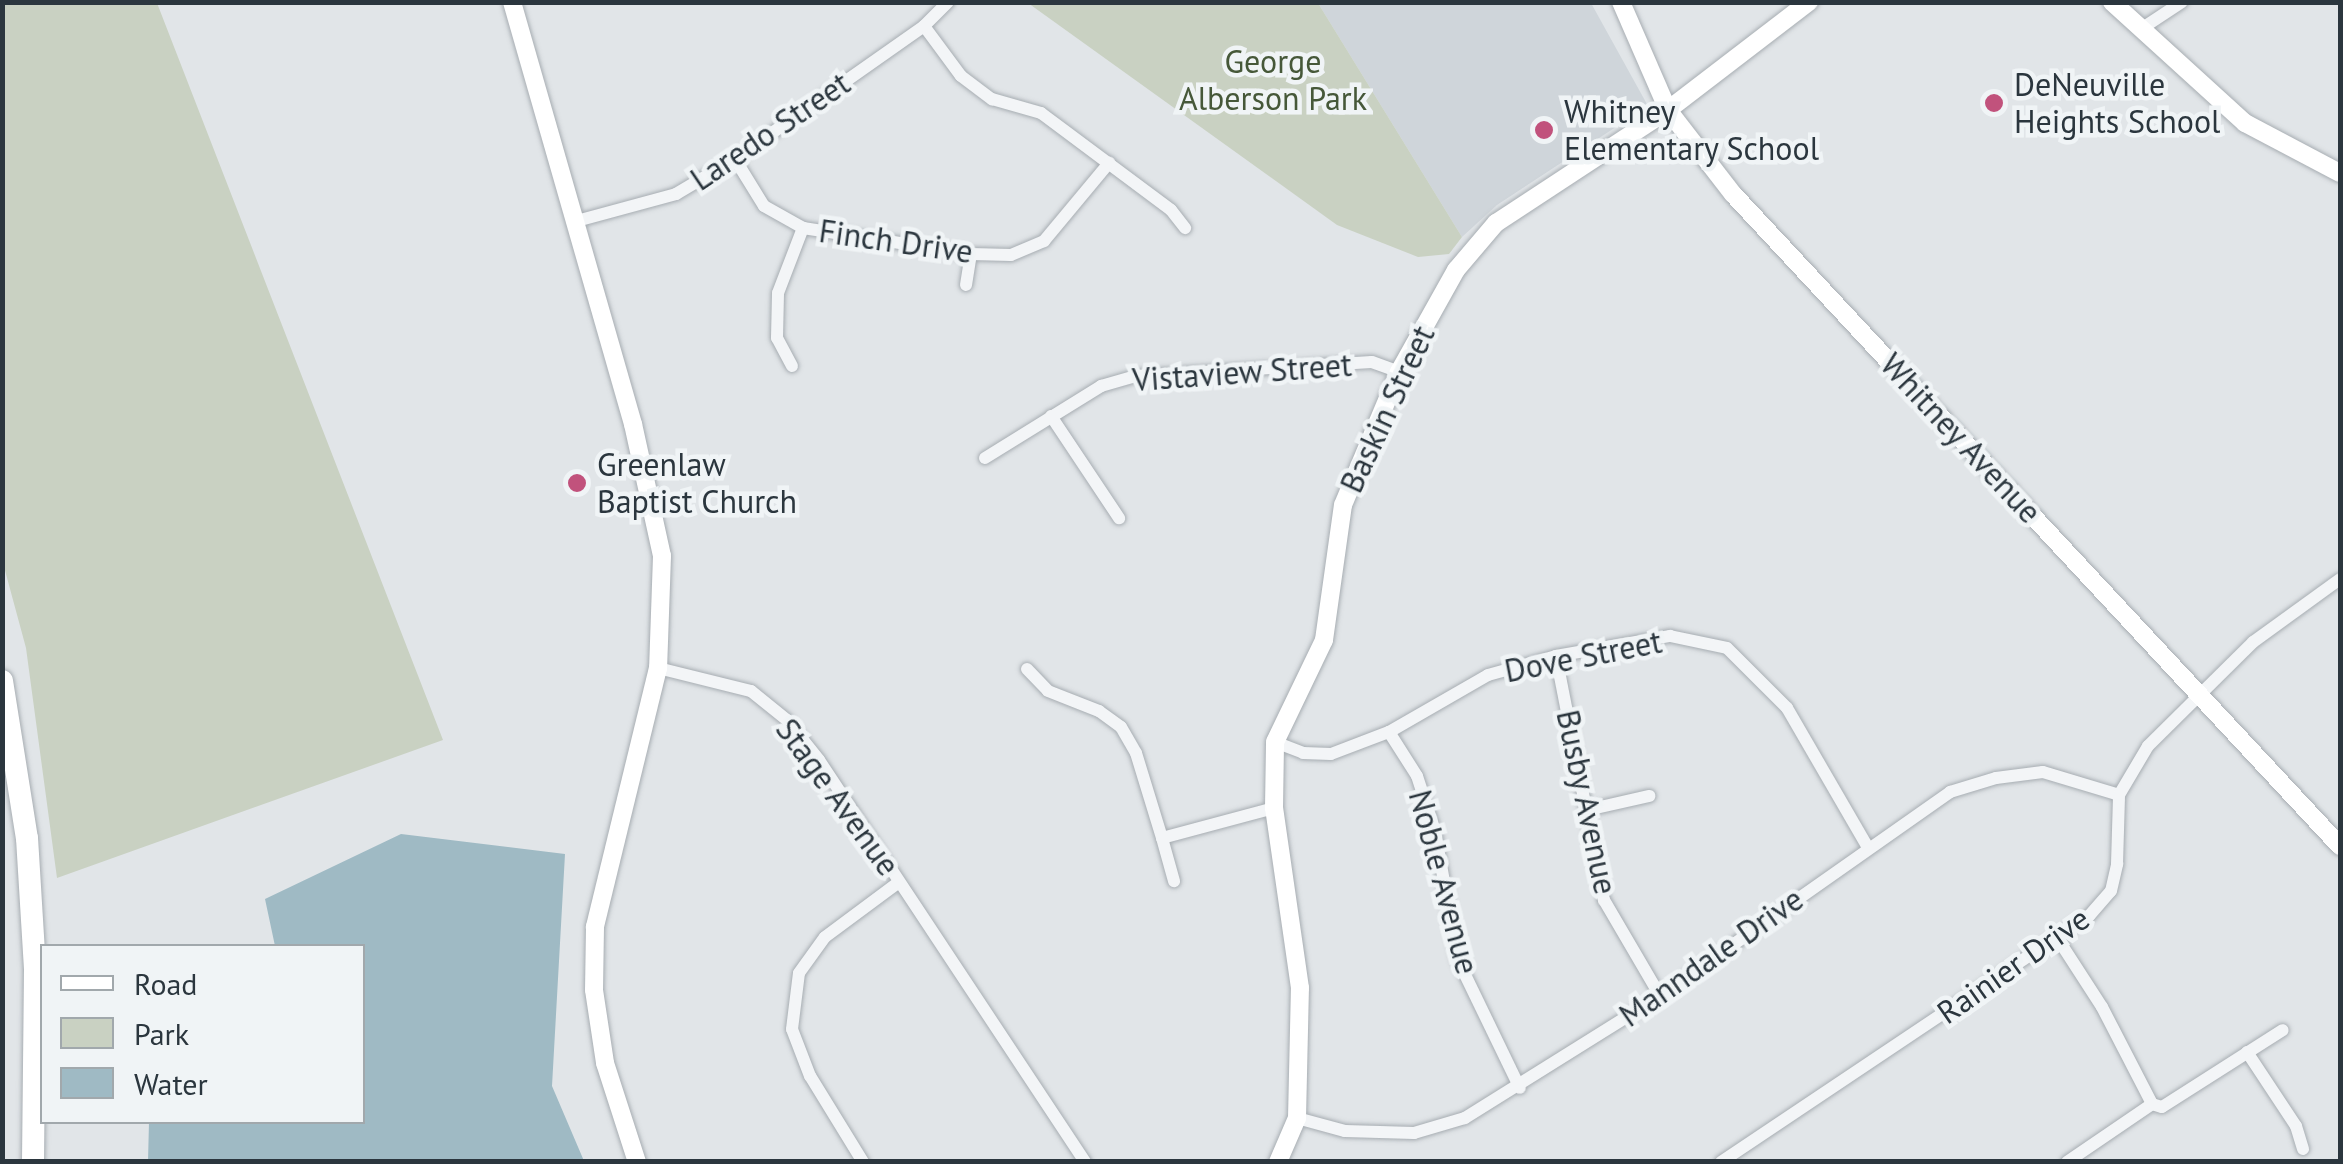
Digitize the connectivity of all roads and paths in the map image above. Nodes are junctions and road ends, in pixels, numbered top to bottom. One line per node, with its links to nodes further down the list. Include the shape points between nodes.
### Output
1 (512, 2): 13 (main road)
2 (948, 2): 7 (street, Laredo Street)
3 (1621, 2): 9 (main road, Whitney Avenue)
4 (1810, 2): 9 (main road, Baskin Street)
5 (2112, 2): 8 (main road)
6 (2182, 2): 8 (street)
7 (924, 26): 10 (street, Laredo Street); 11 (street, via 961,76 992,99 1041,113)
8 (2141, 30): 12 (main road, via 2246,123)
9 (1668, 110): 19 (main road, Baskin Street, via 1496,224 1456,270); 28 (main road, Whitney Avenue, via 1733,194)
10 (735, 159): 13 (street, Laredo Street, via 676,194); 14 (street, Finch Drive, via 764,206)
11 (1109, 163): 15 (street); 16 (street, Finch Drive, via 1044,242 1012,255)
12 (2340, 174)
13 (573, 222): 25 (main road, via 653,500 662,556)
14 (803, 228): 16 (street, Finch Drive); 18 (street, via 778,293 777,338)
15 (1185, 228)
16 (971, 254): 17 (street)
17 (966, 285)
18 (792, 366)
19 (1399, 372): 20 (street, Vistaview Street, via 1372,362 1137,376 1101,386); 30 (main road, Baskin Street, via 1343,505 1324,640)
20 (1051, 416): 21 (street, Vistaview Street); 22 (street)
21 (985, 458)
22 (1119, 518)
23 (2340, 579): 28 (street, Rainier Drive, via 2252,642)
24 (1556, 656): 29 (street, Dove Street, via 1488,674); 34 (street, Busby Avenue); 36 (street, Dove Street, via 1670,636 1726,648 1788,708)
25 (658, 668): 39 (street, Stage Avenue, via 752,691 787,720); 49 (main road, via 595,926 594,990 605,1063)
26 (1028, 669): 35 (street, via 1048,691 1099,711 1121,728)
27 (2, 681): 48 (highway, via 26,838 35,970)
28 (2199, 693): 32 (street, Rainier Drive, via 2148,746); 37 (main road, Whitney Avenue)
29 (1389, 732): 30 (street, Dove Street, via 1330,754); 44 (street, Noble Avenue, via 1418,776 1435,831 1458,960)
30 (1276, 742): 33 (main road, Baskin Street)
31 (1649, 796): 34 (street)
32 (2119, 796): 36 (street, Manndale Drive, via 2043,772 1996,778 1950,792); 40 (street, Rainier Drive, via 2111,891)
33 (1274, 808): 35 (street); 46 (main road, Baskin Street, via 1300,988)
34 (1587, 810): 41 (street, Busby Avenue, via 1604,900)
35 (1162, 838): 38 (street)
36 (1867, 846): 41 (street, Manndale Drive)
37 (2340, 846)
38 (1174, 881)
39 (899, 882): 50 (street, via 825,937 799,973 796,992 792,1029 810,1076); 51 (street, Stage Avenue)
40 (2058, 939): 45 (street); 53 (street, Rainier Drive)
41 (1660, 996): 44 (street, Manndale Drive)
42 (2283, 1030): 43 (street)
43 (2246, 1052): 45 (street, via 2162,1107); 47 (street, via 2296,1126)
44 (1520, 1088): 46 (street, Manndale Drive, via 1465,1118 1414,1133 1345,1131)
45 (2152, 1104): 54 (street)
46 (1297, 1118): 52 (main road, Baskin Street)
47 (2303, 1149)
48 (34, 1162)
49 (637, 1162)
50 (862, 1162)
51 (1085, 1162)
52 (1278, 1162)
53 (1720, 1162)
54 (2067, 1162)

